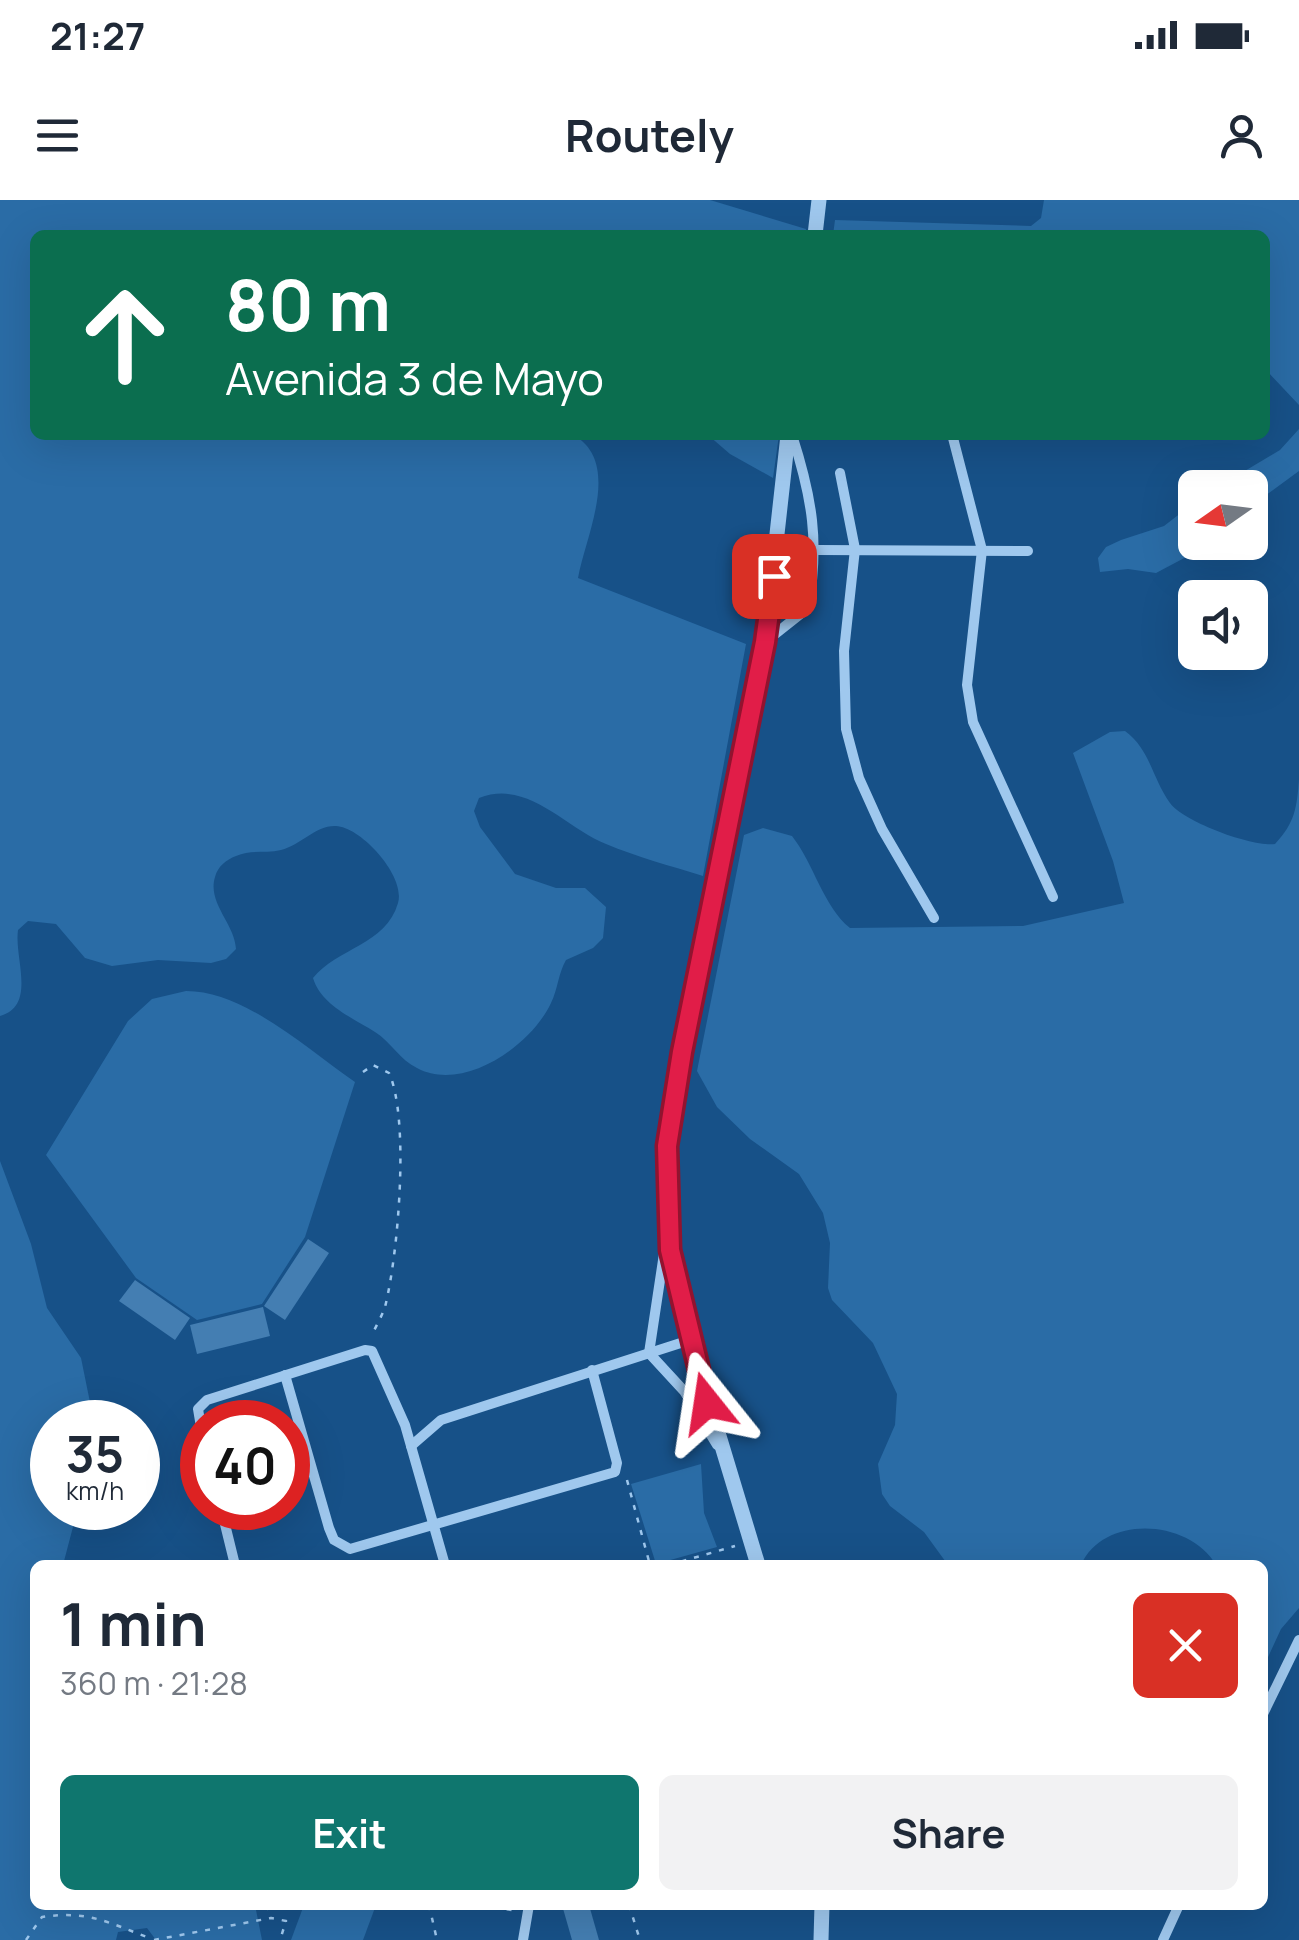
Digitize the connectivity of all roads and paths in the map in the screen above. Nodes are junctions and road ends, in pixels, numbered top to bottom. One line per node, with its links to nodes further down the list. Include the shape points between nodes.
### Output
1 (820, 200): 2 (street)
2 (816, 230)
3 (789, 440): 11 (street)
4 (792, 440): 8 (street)
5 (954, 440): 9 (street)
6 (840, 473): 7 (street)
7 (855, 549): 8 (street); 9 (street); 13 (street, via 844,651 846,729 858,778 882,830)
8 (817, 550): 11 (street, via 808,608)
9 (982, 550): 10 (street); 12 (street, via 967,686 973,722)
10 (1028, 551)
11 (765, 642): 15 (street, via 682,1052 667,1146)
12 (1053, 897)
13 (934, 918)
14 (363, 1072): 17 (path, via 382,1067 394,1083 400,1194 385,1308)
15 (668, 1226): 16 (street); 18 (street)
16 (690, 1340): 18 (street); 23 (street)
17 (365, 1350): 20 (street); 22 (street, via 377,1357)
18 (648, 1352): 19 (street); 23 (street, via 684,1391)
19 (592, 1370): 22 (street, via 440,1420); 24 (street)
20 (285, 1374): 21 (street); 25 (street, via 334,1540 350,1548)
21 (211, 1400)
22 (411, 1446): 25 (street)
23 (722, 1455): 27 (street)
24 (615, 1472): 25 (street); 30 (path, via 627,1478)
25 (433, 1524): 29 (street)
26 (226, 1530): 28 (street)
27 (750, 1542): 31 (path); 32 (street)
28 (234, 1560)
29 (444, 1560)
30 (649, 1560)
31 (687, 1560)
32 (756, 1560)
33 (1299, 1640): 34 (street)
34 (1268, 1704)
35 (268, 1910): 41 (path)
36 (430, 1910): 45 (path)
37 (528, 1910): 46 (street)
38 (631, 1910): 47 (path)
39 (822, 1910): 48 (street)
40 (1177, 1910): 49 (street)
41 (271, 1918): 43 (path); 44 (path, via 286,1921)
42 (26, 1940): 43 (path, via 42,1917 71,1912)
43 (154, 1940)
44 (280, 1940)
45 (437, 1940)
46 (523, 1940)
47 (640, 1940)
48 (821, 1940)
49 (1163, 1940)

